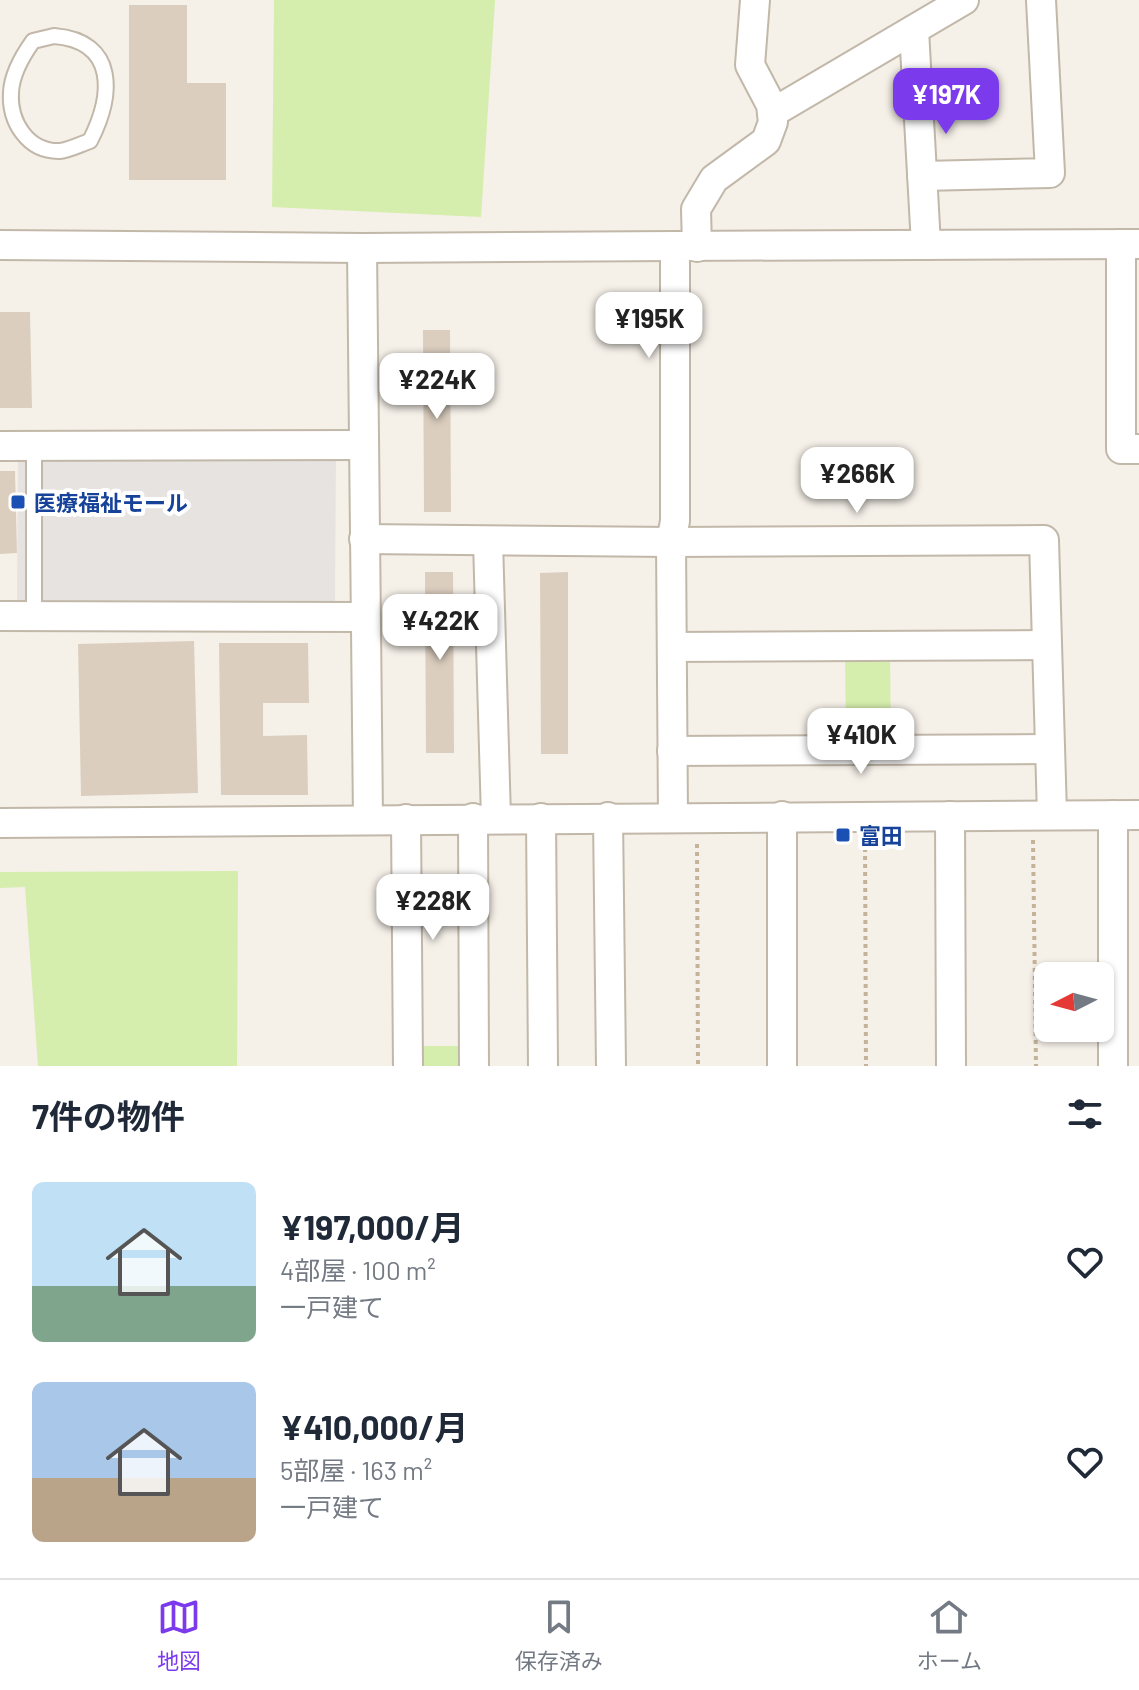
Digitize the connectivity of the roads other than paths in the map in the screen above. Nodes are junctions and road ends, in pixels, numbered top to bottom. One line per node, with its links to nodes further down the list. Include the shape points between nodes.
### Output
1 (755, 0): 6 (street, via 750,65)
2 (964, 0): 4 (street)
3 (1041, 0): 7 (street, via 1050,173)
4 (914, 30): 6 (street); 7 (street)
5 (5, 90): 5 (lane, via 33,41 76,38 103,65 103,117 90,141 61,151 34,145 22,134)
6 (772, 113): 11 (street, via 766,141 714,179 696,209)
7 (922, 176): 10 (street)
8 (1130, 244): 10 (street); 16 (street, via 1121,449)
9 (0, 245): 12 (street)
10 (926, 245): 11 (street)
11 (686, 246): 12 (street); 19 (street)
12 (362, 248): 13 (street)
13 (363, 445): 15 (street); 17 (street)
14 (0, 446): 15 (street)
15 (34, 446): 21 (lane)
16 (1139, 449)
17 (364, 539): 18 (street); 22 (street)
18 (488, 541): 19 (street); 33 (street)
19 (671, 542): 23 (street, via 1044,540); 24 (street)
20 (0, 616): 21 (street)
21 (34, 616): 22 (street)
22 (365, 617): 35 (street)
23 (1047, 645): 24 (street); 25 (street)
24 (672, 647): 26 (street)
25 (1050, 749): 26 (street); 27 (street)
26 (672, 751): 32 (street)
27 (1042, 815): 28 (street); 30 (street)
28 (1126, 815): 44 (street)
29 (782, 816): 30 (street); 32 (street); 42 (street)
30 (950, 816): 43 (street)
31 (608, 817): 32 (street); 34 (street); 41 (street)
32 (685, 817)
33 (484, 818): 34 (street); 36 (street); 39 (street)
34 (541, 818): 40 (street)
35 (368, 819): 36 (street); 37 (street)
36 (406, 819): 38 (street)
37 (0, 823)
38 (408, 1066)
39 (474, 1066)
40 (543, 1066)
41 (611, 1066)
42 (782, 1066)
43 (951, 1066)
44 (1113, 1066)

